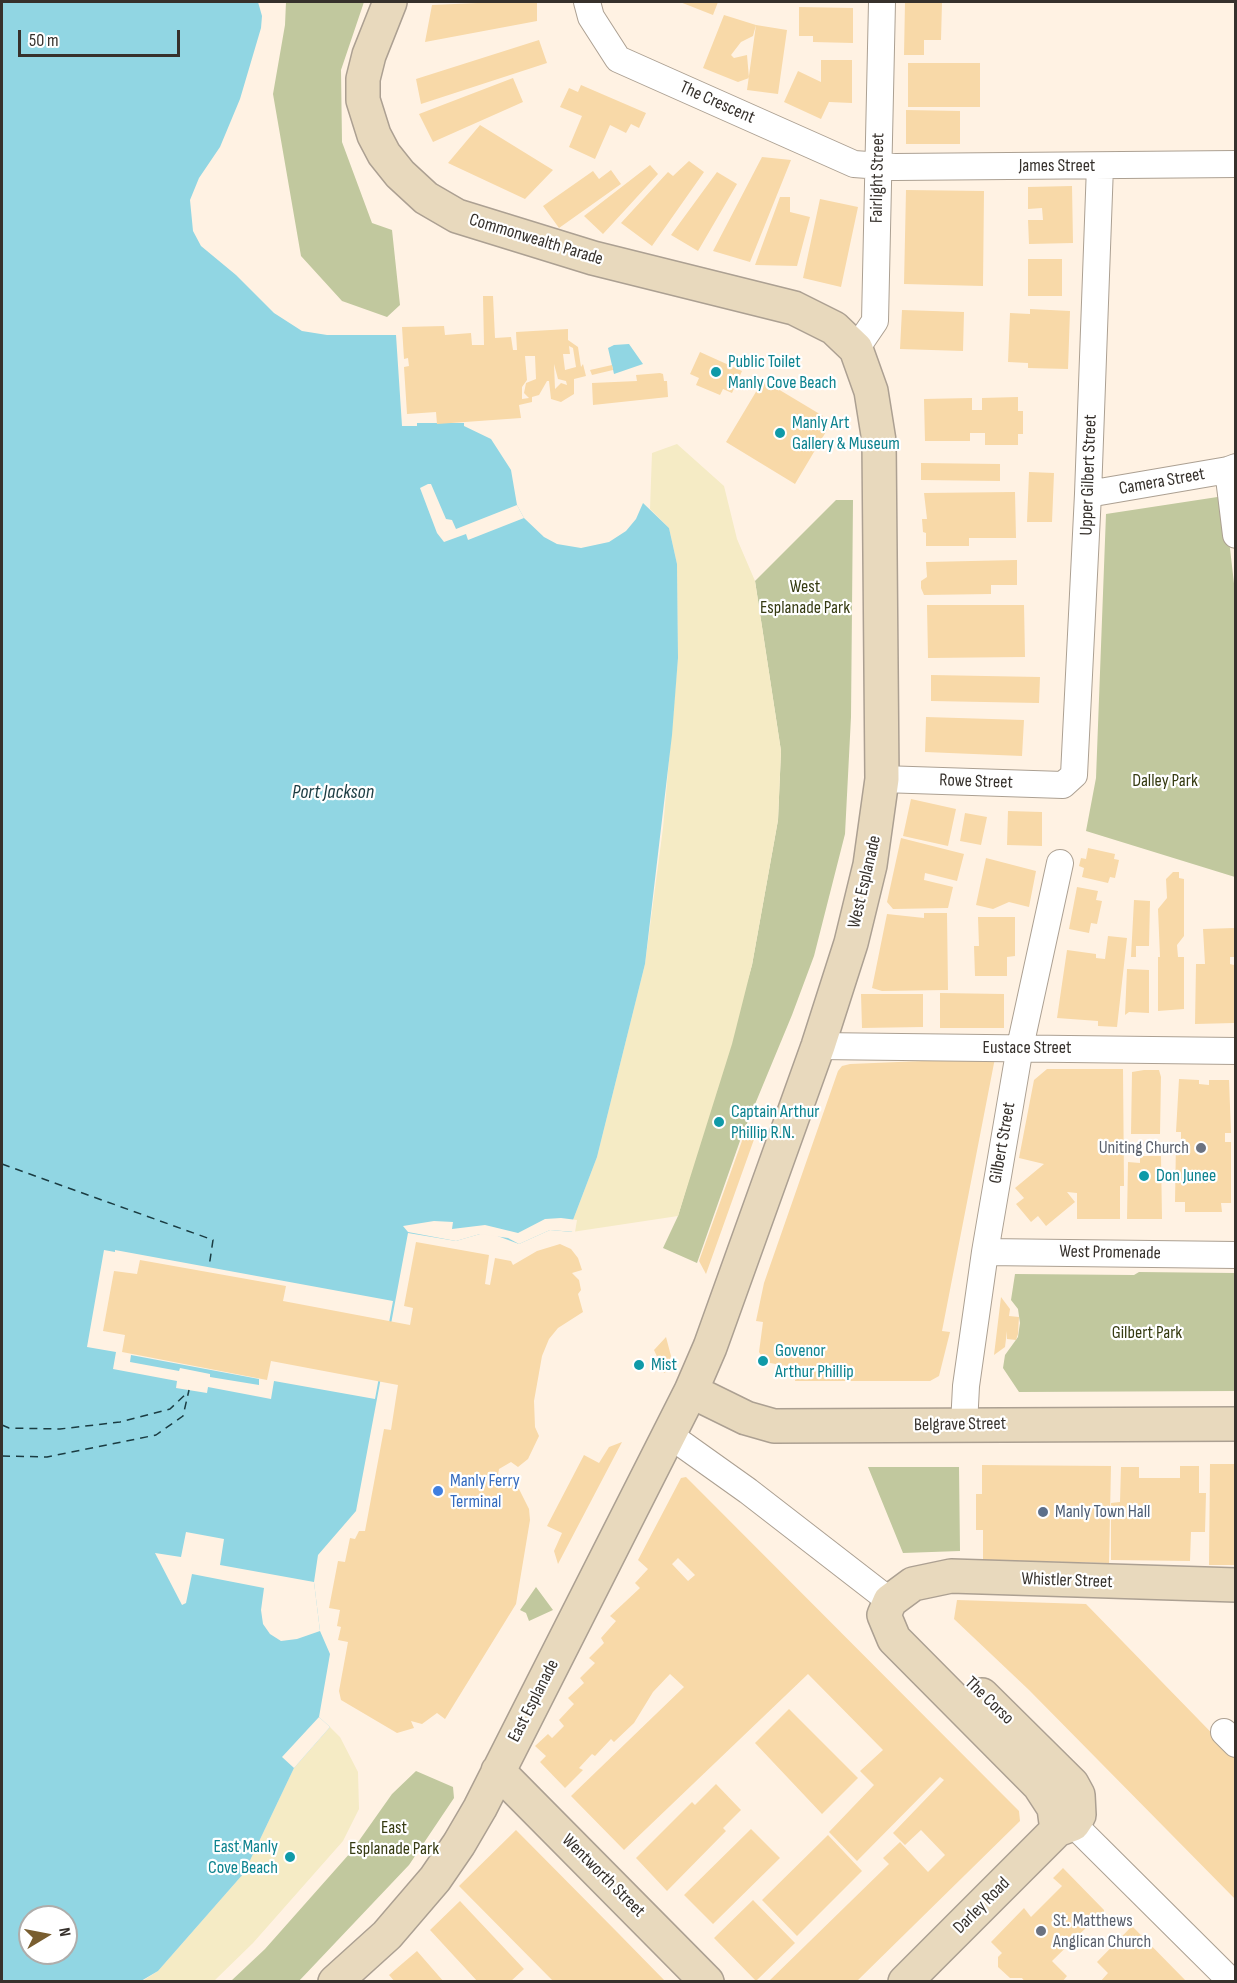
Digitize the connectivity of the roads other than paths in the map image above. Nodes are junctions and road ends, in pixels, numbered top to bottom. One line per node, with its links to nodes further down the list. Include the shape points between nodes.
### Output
1 (390, 2): 7 (main road, Commonwealth Parade, via 369,55 363,100 384,154 426,198 457,216 593,258 794,308 834,328)
2 (588, 2): 5 (street, The Crescent, via 591,17 618,59 854,164)
3 (882, 2): 5 (street, Fairlight Street)
4 (1236, 164): 6 (street, James Street)
5 (879, 166): 6 (street, James Street); 7 (street, Fairlight Street, via 875,321)
6 (1100, 166): 9 (street, Upper Gilbert Street)
7 (856, 349): 11 (main road, West Esplanade, via 872,391 879,441)
8 (1232, 469): 9 (street, Camera Street); 10 (street)
9 (1088, 494): 12 (street, Upper Gilbert Street, via 1074,775)
10 (1236, 535)
11 (882, 779): 12 (street, Rowe Street); 14 (main road, West Esplanade, via 870,865)
12 (1069, 783)
13 (1060, 863): 15 (street, Gilbert Street)
14 (819, 1047): 15 (street, Eustace Street); 19 (main road, West Esplanade)
15 (1020, 1047): 16 (street, Eustace Street); 17 (street, Gilbert Street)
16 (1236, 1051)
17 (985, 1252): 18 (street, West Promenade); 21 (street, Gilbert Street)
18 (1236, 1255)
19 (692, 1391): 21 (main road, Belgrave Street, via 746,1418 774,1426); 22 (main road, East Esplanade)
20 (1236, 1424): 21 (main road, Belgrave Street)
21 (964, 1425)
22 (668, 1434): 24 (street); 25 (main road, East Esplanade)
23 (1236, 1585): 24 (main road, Whistler Street, via 951,1576 913,1584)
24 (896, 1596): 26 (main road, The Corso, via 885,1615 894,1639 1039,1785)
25 (498, 1771): 27 (main road, East Esplanade, via 435,1879 387,1935); 28 (main road, Wentworth Street)
26 (1065, 1827): 29 (main road, Darley Road); 30 (street)
27 (335, 1982)
28 (707, 1982)
29 (905, 1982)
30 (1232, 1982)

